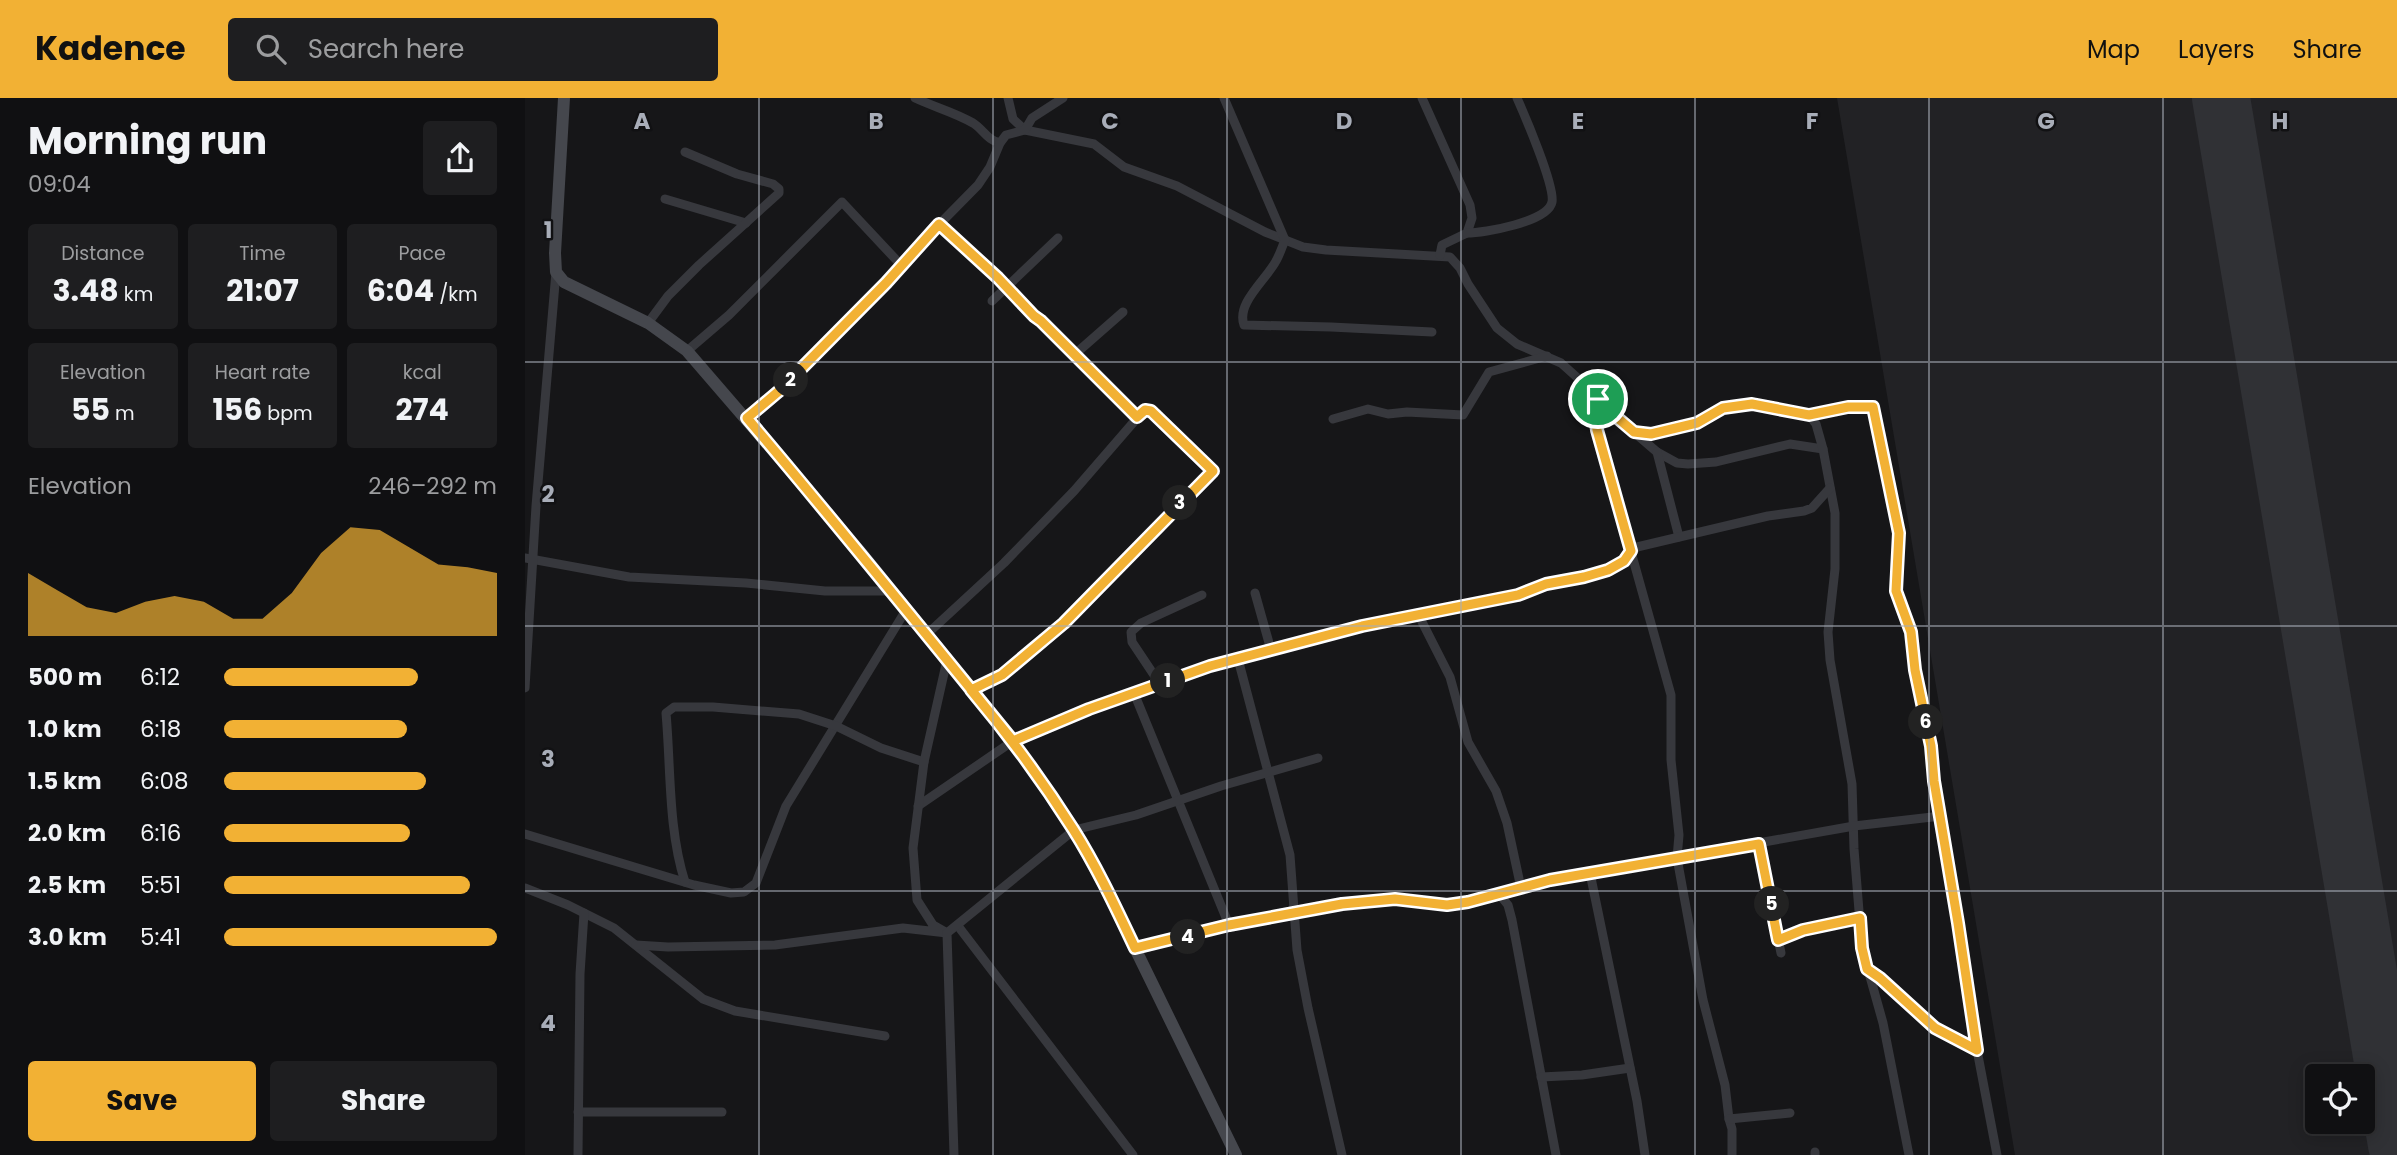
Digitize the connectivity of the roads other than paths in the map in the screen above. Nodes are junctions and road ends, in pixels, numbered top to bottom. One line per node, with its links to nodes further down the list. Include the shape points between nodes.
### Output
1 (564, 98): 19 (main road)
2 (915, 98): 9 (street, via 977,125 990,141)
3 (1008, 98): 8 (street, via 1013,119)
4 (1063, 98): 8 (street, via 1032,118)
5 (1224, 98): 16 (street)
6 (1422, 98): 14 (street, via 1470,205)
7 (1517, 98): 14 (street, via 1533,133 1552,203 1525,221 1486,233)
8 (1025, 130): 9 (street, via 1006,135); 16 (street, via 1094,144 1124,167 1177,186)
9 (1000, 143): 13 (street, via 978,185)
10 (684, 152): 12 (street, via 779,189)
11 (665, 199): 12 (street)
12 (746, 223): 23 (street, via 668,296)
13 (939, 224): 18 (street); 20 (street)
14 (1467, 233): 17 (street, via 1442,245)
15 (1058, 238): 20 (street)
16 (1285, 240): 17 (street, via 1326,250); 24 (street, via 1245,305 1244,326)
17 (1440, 255): 27 (street, via 1455,260 1497,328 1517,344)
18 (901, 265): 25 (street, via 842,202); 31 (street)
19 (556, 272): 23 (main road, via 564,282); 39 (street)
20 (1007, 286): 21 (street); 26 (street)
21 (992, 301)
22 (1123, 312): 26 (street)
23 (648, 323): 25 (main road)
24 (1432, 332)
25 (687, 351): 31 (main road)
26 (1073, 355): 30 (street)
27 (1547, 356): 28 (street, via 1568,369); 32 (street, via 1489,372 1463,415 1388,414 1368,409)
28 (1598, 399): 33 (street); 38 (street, via 1597,430)
29 (1809, 415): 33 (street, via 1752,404 1723,408 1679,429); 34 (street); 60 (street, via 1865,406 1873,407 1875,413 1899,533 1896,591 1911,632)
30 (1137, 417): 45 (street, via 1074,491); 51 (street, via 1151,411 1213,471 1064,623 1002,675)
31 (747, 418): 40 (main road)
32 (1333, 419)
33 (1634, 432): 35 (street)
34 (1823, 449): 35 (street, via 1790,444 1688,464); 36 (street)
35 (1657, 452): 37 (street)
36 (1830, 488): 37 (street, via 1804,512); 61 (street, via 1837,542 1828,632 1852,784)
37 (1679, 537): 38 (street)
38 (1631, 551): 44 (street, via 1608,570 1518,595); 65 (street, via 1671,695)
39 (528, 559): 40 (street, via 629,577 825,591); 50 (street)
40 (891, 591): 43 (main road)
41 (1255, 593): 46 (street)
42 (1202, 595): 49 (street, via 1131,632 1132,642)
43 (906, 610): 45 (main road); 53 (street)
44 (1418, 614): 46 (street); 69 (street, via 1450,677 1468,742 1496,791)
45 (926, 635): 48 (main road)
46 (1271, 650): 47 (street)
47 (1238, 659): 49 (street); 57 (street)
48 (947, 660): 51 (main road); 56 (street)
49 (1160, 684): 52 (street)
50 (525, 688)
51 (971, 690): 54 (main road)
52 (1134, 693): 54 (street); 58 (street)
53 (836, 726): 56 (street); 67 (street, via 786,807 756,883 744,892 731,893); 67 (street, via 799,715 713,707 674,708 666,713 677,859)
54 (1013, 741): 59 (street); 62 (main road)
55 (1318, 758): 57 (street)
56 (924, 762): 59 (street)
57 (1267, 773): 58 (street); 72 (street, via 1290,855)
58 (1177, 801): 62 (street); 74 (street)
59 (918, 806): 76 (street, via 913,848 917,900 933,925)
60 (1941, 816): 61 (street); 83 (street)
61 (1854, 826): 64 (street); 73 (street)
62 (1074, 830): 75 (street); 79 (main road)
63 (525, 834): 67 (street)
64 (1759, 844): 65 (street); 77 (street)
65 (1677, 858): 66 (street); 89 (street)
66 (1590, 873): 69 (street); 84 (street)
67 (685, 883)
68 (525, 888): 71 (street)
69 (1521, 888): 70 (street)
70 (1499, 894): 72 (street, via 1447,905 1395,899); 85 (street, via 1513,920)
71 (585, 913): 78 (street); 86 (street)
72 (1293, 913): 74 (street); 94 (street, via 1308,1008)
73 (1860, 918): 77 (street); 81 (street)
74 (1229, 925): 79 (street)
75 (958, 926): 76 (street); 92 (street)
76 (947, 933): 78 (street, via 902,928 775,945); 91 (street)
77 (1778, 940): 80 (street)
78 (636, 946): 82 (street, via 703,999 735,1011)
79 (1135, 948): 93 (main road)
80 (1780, 953)
81 (1867, 969): 83 (street, via 1935,1028); 98 (street, via 1883,1023)
82 (885, 1036)
83 (1977, 1050): 99 (street)
84 (1630, 1068): 85 (street); 96 (street)
85 (1541, 1077): 95 (street)
86 (578, 1112): 87 (street); 90 (street)
87 (722, 1112)
88 (1790, 1113): 89 (street)
89 (1729, 1119): 97 (street)
90 (578, 1155)
91 (954, 1155)
92 (1133, 1155)
93 (1236, 1155)
94 (1342, 1155)
95 (1556, 1155)
96 (1645, 1155)
97 (1732, 1155)
98 (1909, 1155)
99 (1997, 1155)

